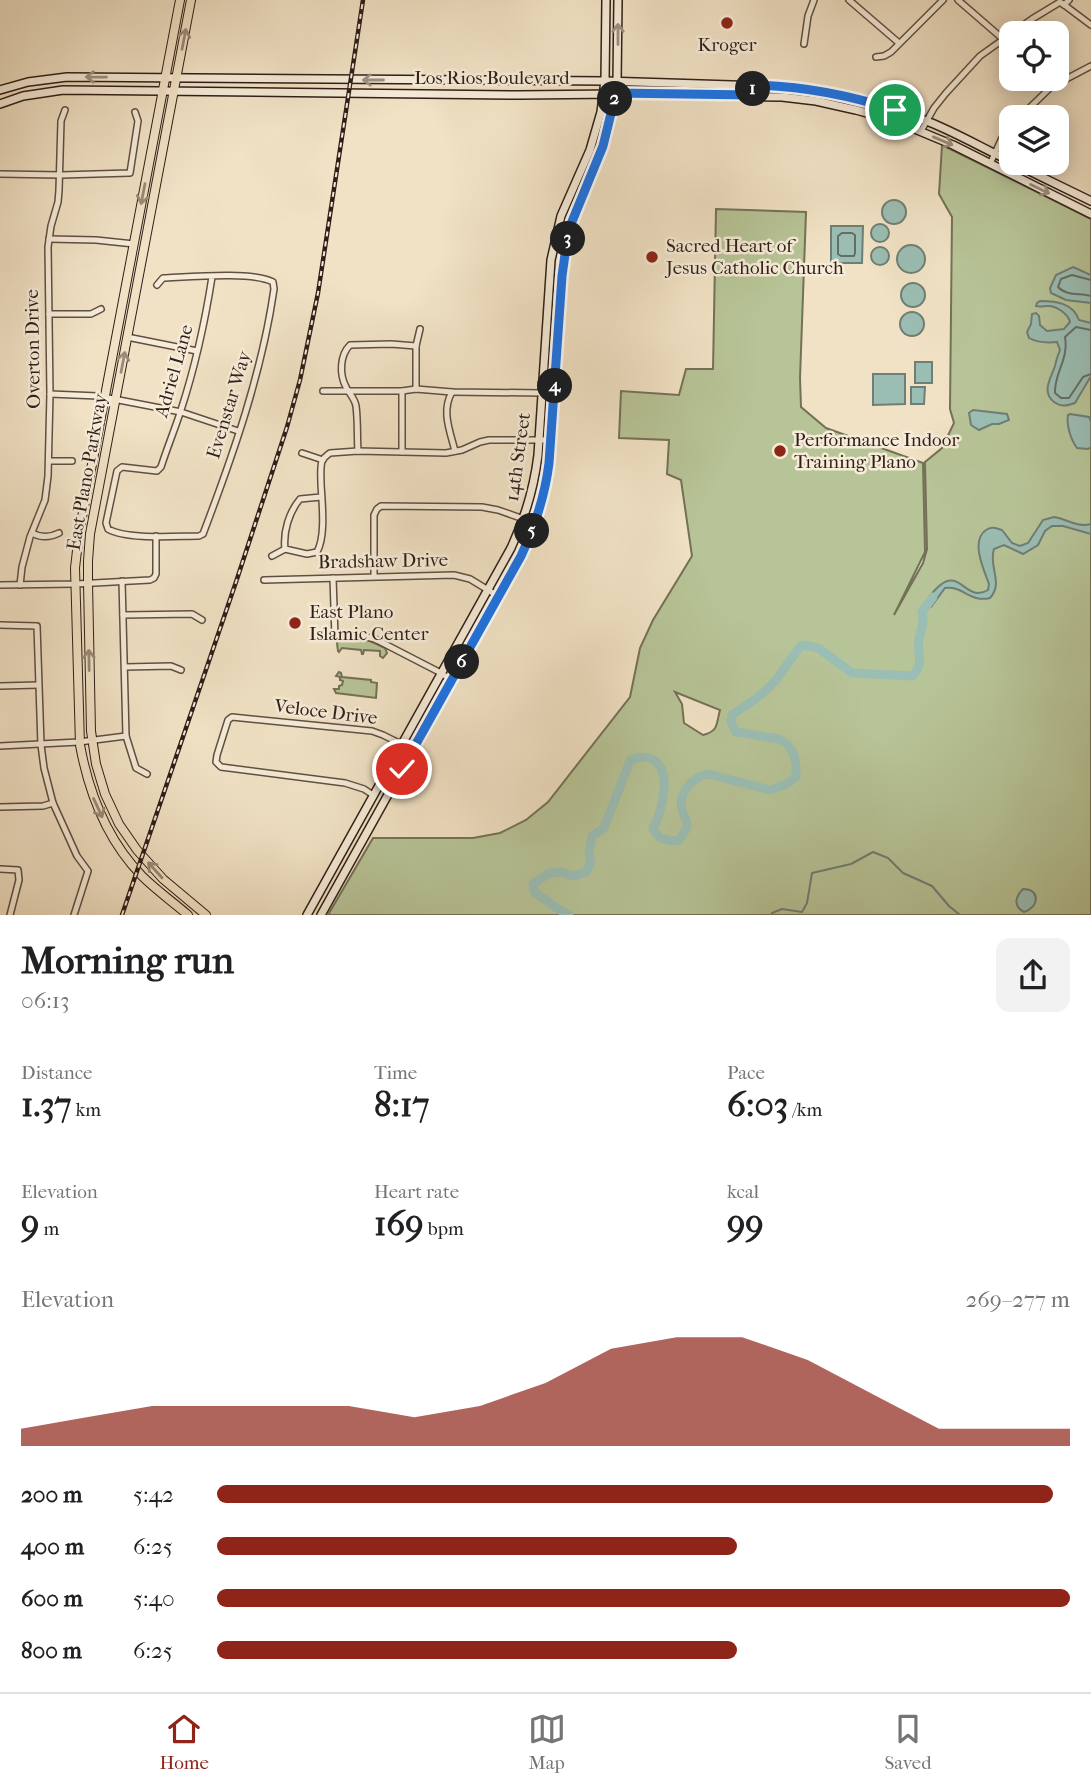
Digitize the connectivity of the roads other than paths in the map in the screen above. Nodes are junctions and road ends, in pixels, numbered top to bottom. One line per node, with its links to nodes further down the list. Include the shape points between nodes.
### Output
1 (180, 0): 20 (main road, East Plano Parkway)
2 (191, 0): 21 (main road, East Plano Parkway, one-way to 2)
3 (606, 0): 25 (main road, 14th Street)
4 (618, 0): 26 (main road, 14th Street, one-way to 4)
5 (814, 0): 15 (street)
6 (849, 0): 16 (street)
7 (943, 0): 16 (street)
8 (958, 0): 13 (street)
9 (1058, 0): 10 (street)
10 (1066, 3): 11 (street, via 1060,2); 12 (street)
11 (1031, 21)
12 (1091, 25)
13 (999, 36)
14 (999, 42): 44 (street, via 946,93)
15 (804, 44)
16 (899, 44): 17 (street)
17 (876, 57)
18 (1091, 66): 41 (street, via 1051,87)
19 (51, 78): 20 (main road, Los Rios Boulevard, one-way to 19); 29 (main road, Los Rios Boulevard); 30 (main road)
20 (165, 78): 21 (main road, Los Rios Boulevard); 31 (main road, East Plano Parkway)
21 (176, 79): 22 (main road, Los Rios Boulevard); 32 (main road, East Plano Parkway)
22 (268, 79): 23 (main road, Los Rios Boulevard, one-way to 22); 33 (main road)
23 (441, 80): 24 (main road, Los Rios Boulevard); 36 (main road)
24 (508, 81): 25 (main road, Los Rios Boulevard); 37 (main road)
25 (605, 81): 26 (main road, Los Rios Boulevard); 34 (main road, 14th Street)
26 (617, 82): 27 (main road, Los Rios Boulevard); 35 (main road, 14th Street)
27 (697, 83): 28 (main road, Los Rios Boulevard); 38 (main road)
28 (754, 85): 39 (main road); 44 (main road, Los Rios Boulevard, via 826,92)
29 (0, 90)
30 (53, 91): 31 (main road, Los Rios Boulevard); 40 (main road, Los Rios Boulevard)
31 (162, 91): 32 (main road, Los Rios Boulevard); 49 (main road, East Plano Parkway)
32 (173, 92): 33 (main road, Los Rios Boulevard); 51 (main road, East Plano Parkway)
33 (267, 93): 36 (main road, Los Rios Boulevard)
34 (604, 93): 35 (main road, Los Rios Boulevard); 37 (main road, Los Rios Boulevard); 55 (main road, 14th Street, via 595,135)
35 (616, 93): 38 (main road, Los Rios Boulevard); 56 (main road, 14th Street, via 603,146)
36 (442, 94): 37 (main road, Los Rios Boulevard)
37 (510, 95)
38 (698, 95): 39 (main road, Los Rios Boulevard)
39 (752, 95): 45 (main road, Los Rios Boulevard, via 817,101)
40 (0, 104)
41 (1032, 105)
42 (65, 110): 53 (street, Overton Drive)
43 (135, 112): 53 (street, via 138,121 130,173)
44 (927, 121): 45 (street); 47 (main road, Los Rios Boulevard)
45 (921, 131): 50 (main road, Los Rios Boulevard, one-way to 50)
46 (999, 145): 47 (street)
47 (995, 154): 48 (main road, Los Rios Boulevard); 50 (street)
48 (999, 156)
49 (149, 164): 51 (main road); 60 (main road, East Plano Parkway, one-way to 60)
50 (990, 164): 58 (main road, Los Rios Boulevard, one-way to 58)
51 (159, 166): 61 (main road, East Plano Parkway)
52 (0, 174): 53 (street)
53 (61, 175): 59 (street, Overton Drive)
54 (1038, 175): 57 (main road, Los Rios Boulevard)
55 (572, 188): 56 (main road); 62 (main road, 14th Street, via 555,238)
56 (583, 193): 63 (main road, 14th Street, via 571,224)
57 (1091, 201)
58 (1091, 214)
59 (50, 239): 60 (street); 67 (street, Overton Drive)
60 (134, 244): 61 (street); 81 (main road, East Plano Parkway)
61 (144, 246): 70 (main road, East Plano Parkway)
62 (549, 275): 63 (main road); 69 (main road, 14th Street)
63 (562, 276): 71 (main road, 14th Street)
64 (212, 277): 65 (street, via 163,278); 73 (street, Adriel Lane); 84 (street, Evenstar Way, via 247,276 273,282 261,360)
65 (157, 285)
66 (101, 309): 67 (street, via 91,314)
67 (49, 314): 80 (street, Overton Drive)
68 (420, 329): 72 (street)
69 (545, 336): 71 (main road); 79 (main road, 14th Street)
70 (127, 337): 73 (street); 82 (main road, East Plano Parkway, one-way to 70)
71 (558, 337): 86 (main road, 14th Street)
72 (416, 346): 74 (street); 76 (street, via 350,345 342,372)
73 (197, 351): 83 (street, Adriel Lane)
74 (416, 389): 77 (street); 78 (street)
75 (323, 391): 76 (street)
76 (348, 391): 77 (street); 88 (street, via 356,404)
77 (402, 391): 89 (street)
78 (452, 392): 79 (street); 87 (street, via 447,422)
79 (542, 393): 85 (main road, 14th Street)
80 (50, 394): 81 (street); 91 (street, Overton Drive)
81 (105, 397): 82 (street); 107 (main road, East Plano Parkway, via 76,551)
82 (116, 399): 83 (street); 106 (main road, East Plano Parkway, via 90,534)
83 (181, 412): 84 (street); 99 (street, Adriel Lane, via 157,471 122,467 117,471 106,523 113,531)
84 (239, 431): 99 (street, Evenstar Way, via 203,534)
85 (539, 440): 86 (street); 87 (street, via 489,440); 95 (main road, 14th Street)
86 (551, 440): 96 (main road, 14th Street, via 547,480)
87 (455, 451): 89 (street)
88 (358, 452): 89 (street); 92 (street, via 330,453)
89 (402, 452)
90 (302, 453): 92 (street)
91 (49, 460): 93 (street); 97 (street, Overton Drive, via 45,500)
92 (323, 460): 94 (street)
93 (72, 461)
94 (321, 497): 100 (street, via 300,499 295,505); 100 (street, via 317,552)
95 (524, 519): 96 (street); 102 (street, via 482,507 381,506 374,515); 110 (main road, 14th Street)
96 (535, 523): 111 (main road, 14th Street)
97 (32, 533): 98 (street, via 45,537); 109 (street, Overton Drive)
98 (59, 533)
99 (156, 536): 105 (street, via 154,578)
100 (285, 549): 101 (street)
101 (272, 556)
102 (374, 576): 103 (street, Bradshaw Drive); 110 (street, Bradshaw Drive, via 454,575)
103 (333, 578): 104 (street, Bradshaw Drive); 117 (street, via 335,637 375,639)
104 (264, 580)
105 (122, 581): 106 (street); 112 (street)
106 (88, 583): 107 (street); 122 (main road, East Plano Parkway, one-way to 106)
107 (76, 584): 109 (street); 123 (main road, East Plano Parkway)
108 (0, 585): 109 (street)
109 (20, 585)
110 (488, 590): 111 (street, Bradshaw Drive); 117 (main road, 14th Street)
111 (498, 596): 118 (main road, 14th Street)
112 (123, 615): 113 (street, via 192,614); 115 (street)
113 (202, 620)
114 (0, 625): 119 (street, via 37,626)
115 (125, 667): 116 (street); 121 (street)
116 (181, 670)
117 (441, 673): 118 (street); 124 (main road, 14th Street)
118 (452, 680): 127 (main road, 14th Street)
119 (38, 685): 120 (street); 125 (street)
120 (0, 686)
121 (126, 736): 122 (street); 128 (street, via 136,768)
122 (92, 741): 123 (street); 135 (main road, East Plano Parkway, one-way to 122, via 163,879 119,824 105,794)
123 (79, 742): 125 (street); 138 (main road, East Plano Parkway, one-way to 138, via 93,797 120,849)
124 (402, 744): 127 (street, Veloce Drive); 129 (main road, 14th Street); 129 (street, Veloce Drive, via 372,732 228,720 216,755 221,767 345,783)
125 (41, 745): 126 (street); 130 (street)
126 (0, 746)
127 (413, 750): 133 (main road, 14th Street)
128 (146, 774)
129 (373, 795): 132 (main road, 14th Street)
130 (54, 803): 131 (street); 137 (street, via 88,871)
131 (0, 807)
132 (346, 845): 133 (main road); 139 (main road, 14th Street)
133 (356, 851): 140 (main road, 14th Street)
134 (0, 869): 136 (street, via 18,870)
135 (202, 914)
136 (10, 915)
137 (74, 915)
138 (188, 915)
139 (307, 915)
140 (321, 915)

